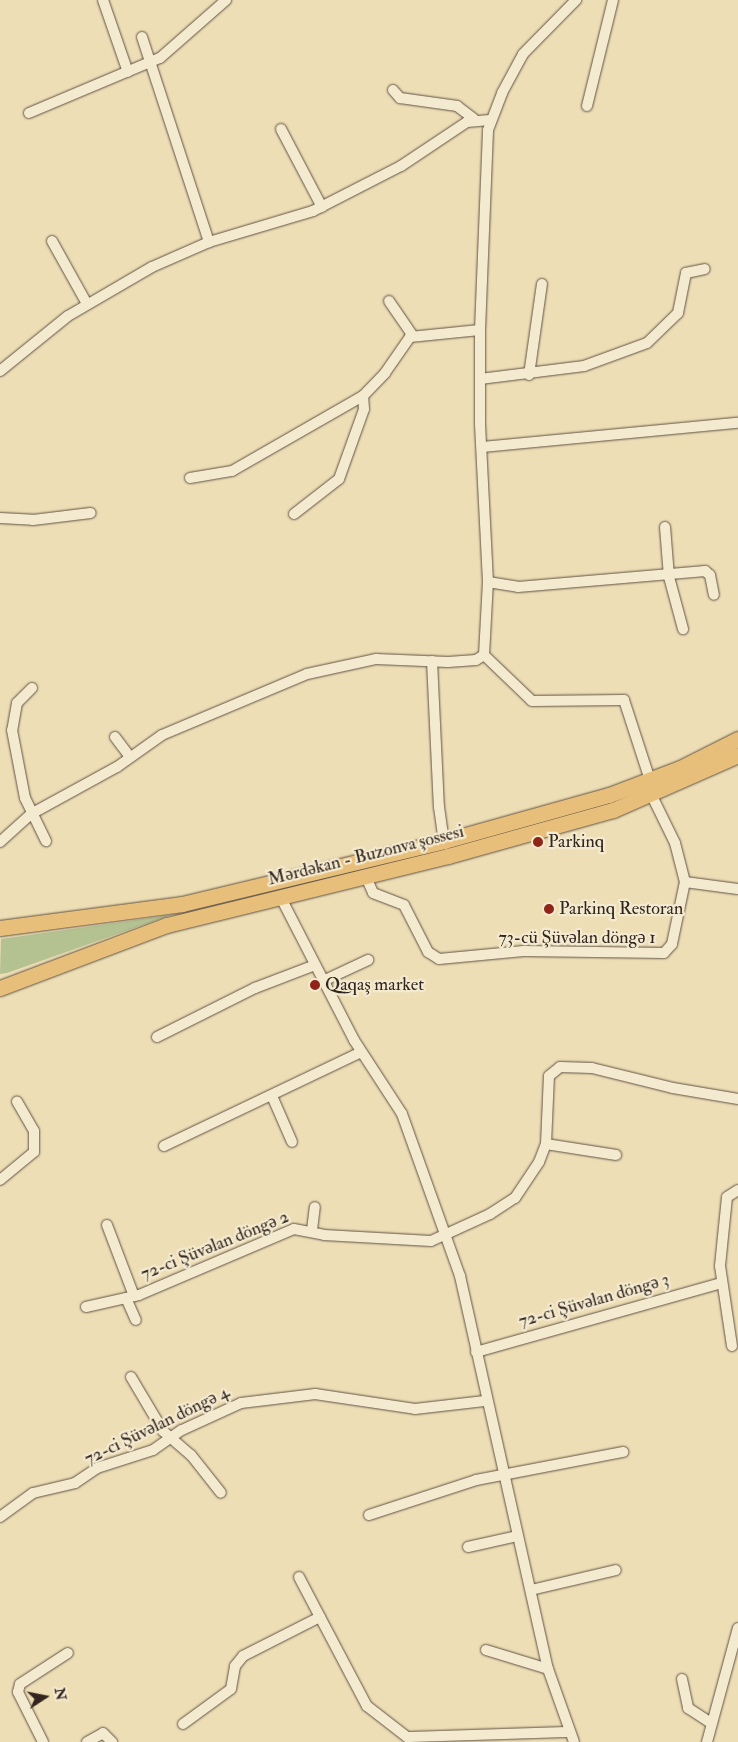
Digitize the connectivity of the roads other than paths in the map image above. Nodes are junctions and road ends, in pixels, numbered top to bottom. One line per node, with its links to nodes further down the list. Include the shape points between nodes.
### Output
1 (103, 0): 7 (street)
2 (226, 0): 6 (street)
3 (576, 0): 12 (street, via 523,54)
4 (613, 0): 9 (street)
5 (142, 37): 6 (street)
6 (151, 64): 7 (street); 16 (street)
7 (128, 72): 10 (street)
8 (393, 90): 11 (street, via 400,98 457,106)
9 (587, 106)
10 (29, 113)
11 (474, 119): 12 (street); 14 (street, via 401,166)
12 (490, 120): 21 (street)
13 (280, 129): 14 (street)
14 (322, 207): 16 (street)
15 (52, 241): 20 (street)
16 (209, 242): 20 (street, via 152,267)
17 (704, 269): 24 (street, via 686,273 678,312 647,343 584,366)
18 (542, 284): 24 (street)
19 (389, 301): 22 (street)
20 (87, 304): 23 (street)
21 (480, 330): 22 (street); 25 (street)
22 (413, 336): 26 (street)
23 (0, 371)
24 (529, 375): 25 (street)
25 (480, 379): 28 (street)
26 (363, 396): 29 (street, via 232,471); 31 (street, via 364,409 339,479)
27 (738, 423): 28 (street)
28 (482, 447): 35 (street)
29 (190, 478)
30 (91, 512): 32 (street, via 33,520)
31 (294, 514)
32 (0, 518)
33 (665, 526): 34 (street)
34 (669, 576): 35 (street, via 518,587); 36 (street, via 708,572); 37 (street)
35 (488, 582): 38 (street)
36 (714, 594)
37 (683, 629)
38 (484, 655): 39 (street, via 469,661); 45 (street, via 532,701 624,700)
39 (432, 661): 44 (street, via 376,659 315,671 193,720 148,743); 49 (street, via 439,807)
40 (32, 688): 47 (street, via 17,703 12,730)
41 (115, 737): 44 (street)
42 (738, 739): 45 (main road)
43 (738, 755): 46 (main road, Mərdəkan - Buzonva şossesi)
44 (130, 757): 47 (street)
45 (650, 780): 49 (main road, via 545,815)
46 (652, 796): 51 (main road, Mərdəkan - Buzonva şossesi, via 550,829); 52 (street, 73-cü Şüvəlan döngə 1, via 675,843)
47 (31, 814): 48 (street); 50 (street)
48 (46, 841)
49 (444, 841): 55 (main road, via 182,904)
50 (0, 842)
51 (366, 877): 52 (street, 73-cü Şüvəlan döngə 1, via 373,893 404,905 428,952 439,960 524,951 664,953 672,944); 54 (main road, Mərdəkan - Buzonva şossesi)
52 (685, 882): 53 (street)
53 (738, 889)
54 (280, 896): 57 (street); 58 (main road, Mərdəkan - Buzonva şossesi, via 167,925)
55 (0, 928)
56 (368, 960): 60 (street)
57 (315, 965): 60 (street); 62 (street, via 255,988)
58 (32, 977): 59 (main road); 61 (main road, Mərdəkan - Buzonva şossesi)
59 (0, 981)
60 (323, 981): 63 (street)
61 (0, 988)
62 (157, 1037)
63 (361, 1052): 64 (street); 76 (street, via 402,1114)
64 (272, 1096): 67 (street); 69 (street, via 231,1111)
65 (738, 1099): 68 (street, via 673,1088 592,1068 560,1067 548,1082)
66 (17, 1101): 71 (street, via 34,1131 34,1152)
67 (292, 1142)
68 (546, 1144): 70 (street); 76 (street, 72-ci Şüvəlan döngə 2, via 515,1198)
69 (164, 1146)
70 (616, 1155)
71 (0, 1180)
72 (738, 1190): 77 (street, via 727,1197)
73 (315, 1207): 75 (street)
74 (106, 1225): 78 (street)
75 (312, 1230): 76 (street, 72-ci Şüvəlan döngə 2, via 324,1235 420,1241); 78 (street, 72-ci Şüvəlan döngə 2, via 294,1229)
76 (445, 1236): 82 (street, via 463,1290)
77 (722, 1283): 81 (street, via 728,1299); 82 (street, 72-ci Şüvəlan döngə 3)
78 (130, 1297): 79 (street, 72-ci Şüvəlan döngə 2); 80 (street)
79 (86, 1308)
80 (136, 1320)
81 (732, 1346)
82 (476, 1352): 84 (street)
83 (131, 1377): 85 (street, via 155,1420)
84 (485, 1400): 85 (street, 72-ci Şüvəlan döngə 4, via 414,1409 316,1394 287,1396 242,1403); 87 (street)
85 (171, 1437): 88 (street); 90 (street, 72-ci Şüvəlan döngə 4, via 161,1446 97,1468 75,1483 33,1494)
86 (623, 1452): 87 (street)
87 (502, 1474): 89 (street); 91 (street)
88 (221, 1493)
89 (369, 1515)
90 (0, 1517)
91 (517, 1536): 92 (street); 95 (street)
92 (468, 1547)
93 (616, 1570): 95 (street)
94 (299, 1577): 96 (street)
95 (531, 1590): 100 (street)
96 (320, 1617): 102 (street, via 244,1656 235,1666 231,1689); 104 (street, via 367,1706 407,1737)
97 (738, 1628): 103 (street)
98 (486, 1650): 100 (street)
99 (68, 1653): 105 (street, via 20,1684)
100 (548, 1669): 104 (street)
101 (682, 1679): 103 (street, via 688,1708)
102 (183, 1724)
103 (711, 1724): 109 (street)
104 (569, 1732): 108 (street)
105 (42, 1742)
106 (87, 1742): 107 (street, via 103,1733)
107 (112, 1742)
108 (574, 1742)
109 (707, 1742)

